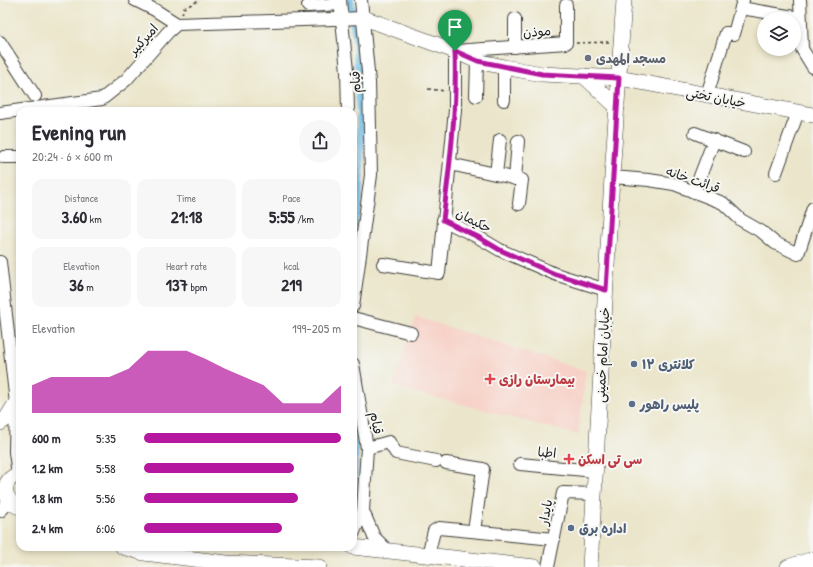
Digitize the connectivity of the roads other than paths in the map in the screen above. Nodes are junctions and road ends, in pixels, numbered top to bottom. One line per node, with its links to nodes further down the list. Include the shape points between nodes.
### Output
1 (135, 0): 14 (street)
2 (361, 0): 11 (street, قیام)
3 (624, 0): 23 (main road, خیابان امام خمینی)
4 (800, 0): 10 (street)
5 (340, 2): 8 (street); 12 (street, قیام)
6 (742, 4): 9 (street); 24 (street, via 734,34 726,33)
7 (566, 5): 17 (street, موذن, via 566,43)
8 (308, 6)
9 (775, 12)
10 (800, 12)
11 (364, 18): 12 (street, امیرکبیر); 18 (main road, خیابان تختی); 55 (street, قیام, via 369,82 371,175)
12 (343, 19): 14 (street, امیرکبیر); 31 (street, قیام)
13 (515, 19): 17 (street)
14 (177, 24): 27 (street, امیرکبیر, via 126,80)
15 (801, 34): 21 (street, via 802,49)
16 (0, 42): 25 (street)
17 (515, 47): 18 (street, موذن)
18 (455, 51): 19 (main road, خیابان تختی); 44 (street, حکیمان, via 456,92)
19 (478, 61): 20 (main road, خیابان تختی); 26 (street)
20 (504, 67): 22 (main road, خیابان تختی, via 542,74); 28 (street)
21 (813, 67)
22 (584, 76): 23 (main road, خیابان تختی); 32 (main road)
23 (619, 78): 24 (main road, خیابان تختی); 32 (main road, خیابان امام خمینی)
24 (707, 95): 34 (main road, خیابان تختی)
25 (35, 96)
26 (476, 96)
27 (102, 99): 29 (street, امیرکبیر); 30 (street)
28 (504, 100)
29 (69, 107)
30 (99, 107)
31 (348, 107)
32 (617, 107): 47 (main road, خیابان امام خمینی)
33 (16, 112): 35 (street, امیرکبیر)
34 (798, 112): 36 (main road, خیابان تختی); 45 (street)
35 (0, 113)
36 (813, 115)
37 (695, 133): 39 (street)
38 (500, 140): 46 (street)
39 (714, 140): 41 (street); 49 (street)
40 (518, 141): 48 (street)
41 (744, 152)
42 (4, 157): 43 (street)
43 (16, 158)
44 (450, 164): 46 (street); 52 (street, حکیمان)
45 (776, 173)
46 (496, 174): 48 (street)
47 (612, 177): 49 (street, قرائت خانه, via 674,184); 56 (main road, خیابان امام خمینی)
48 (515, 179): 50 (street, via 522,180)
49 (694, 192): 51 (street, قرائت خانه, via 723,203 741,220 775,243 798,254)
50 (519, 204)
51 (813, 208)
52 (443, 220): 54 (street, via 439,272); 56 (street, حکیمان, via 500,250 555,274)
53 (0, 262): 57 (street)
54 (383, 264)
55 (357, 277)
56 (606, 290): 66 (main road, خیابان امام خمینی)
57 (2, 295): 61 (street)
58 (357, 319): 59 (street)
59 (411, 333)
60 (357, 388): 63 (street, قیام)
61 (16, 407): 62 (main road); 64 (street)
62 (0, 423)
63 (367, 448): 72 (street, قیام); 74 (street, via 389,442 396,453 483,469)
64 (16, 460)
65 (520, 464): 66 (street, اطبا)
66 (595, 471): 70 (main road, خیابان امام خمینی)
67 (0, 472): 68 (main road)
68 (16, 475)
69 (16, 477): 71 (main road, via 8,483)
70 (594, 494): 75 (street, پایدار, via 563,493); 86 (main road, خیابان امام خمینی)
71 (7, 500)
72 (363, 511): 73 (street); 77 (street, via 374,537)
73 (357, 525)
74 (474, 531): 75 (street); 79 (street, via 439,528 434,531)
75 (554, 539): 85 (street, پایدار)
76 (357, 546): 77 (main road)
77 (387, 550): 79 (main road)
78 (137, 551): 81 (main road)
79 (428, 555): 84 (main road)
80 (813, 560): 87 (main road); 88 (main road)
81 (198, 564): 82 (main road)
82 (244, 566): 83 (main road)
83 (314, 567)
84 (531, 567)
85 (548, 567)
86 (590, 567)
87 (788, 567)
88 (810, 567)

